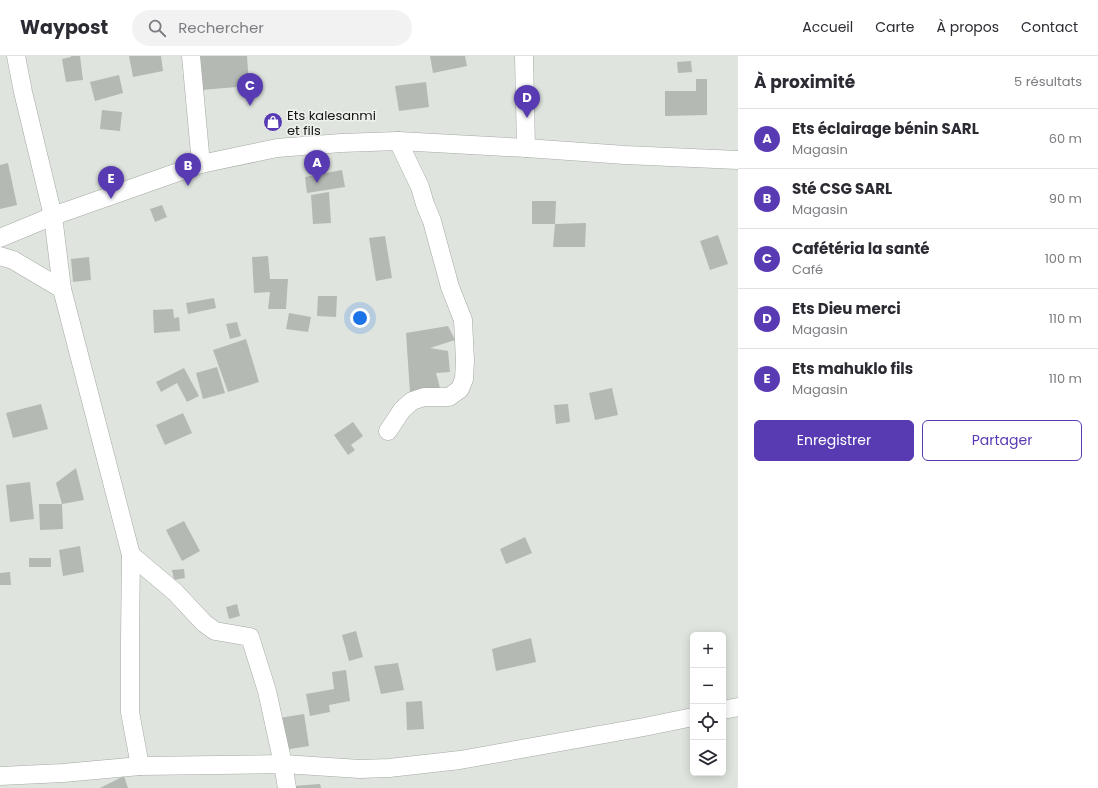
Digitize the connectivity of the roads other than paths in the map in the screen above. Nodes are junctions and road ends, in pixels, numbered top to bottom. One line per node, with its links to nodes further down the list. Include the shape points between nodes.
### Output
1 (16, 56): 8 (street)
2 (191, 56): 7 (street)
3 (524, 56): 5 (street)
4 (398, 142): 5 (street); 7 (street, via 277,148); 12 (street, via 420,187 450,287 463,320 465,361 464,379 460,389 449,396 424,397 412,401 402,410)
5 (526, 148): 6 (street)
6 (738, 160)
7 (201, 164): 8 (street)
8 (54, 216): 9 (street); 11 (street)
9 (0, 238)
10 (0, 256): 11 (street, via 12,260)
11 (62, 289): 13 (street)
12 (388, 431)
13 (131, 556): 17 (street, via 175,592 215,631 250,637 267,692); 18 (street, via 130,712)
14 (738, 707): 15 (street)
15 (726, 709)
16 (690, 717): 17 (street, via 460,760 360,769)
17 (283, 764): 18 (street); 20 (street)
18 (140, 766): 19 (street, via 63,774)
19 (0, 776)
20 (287, 788)

